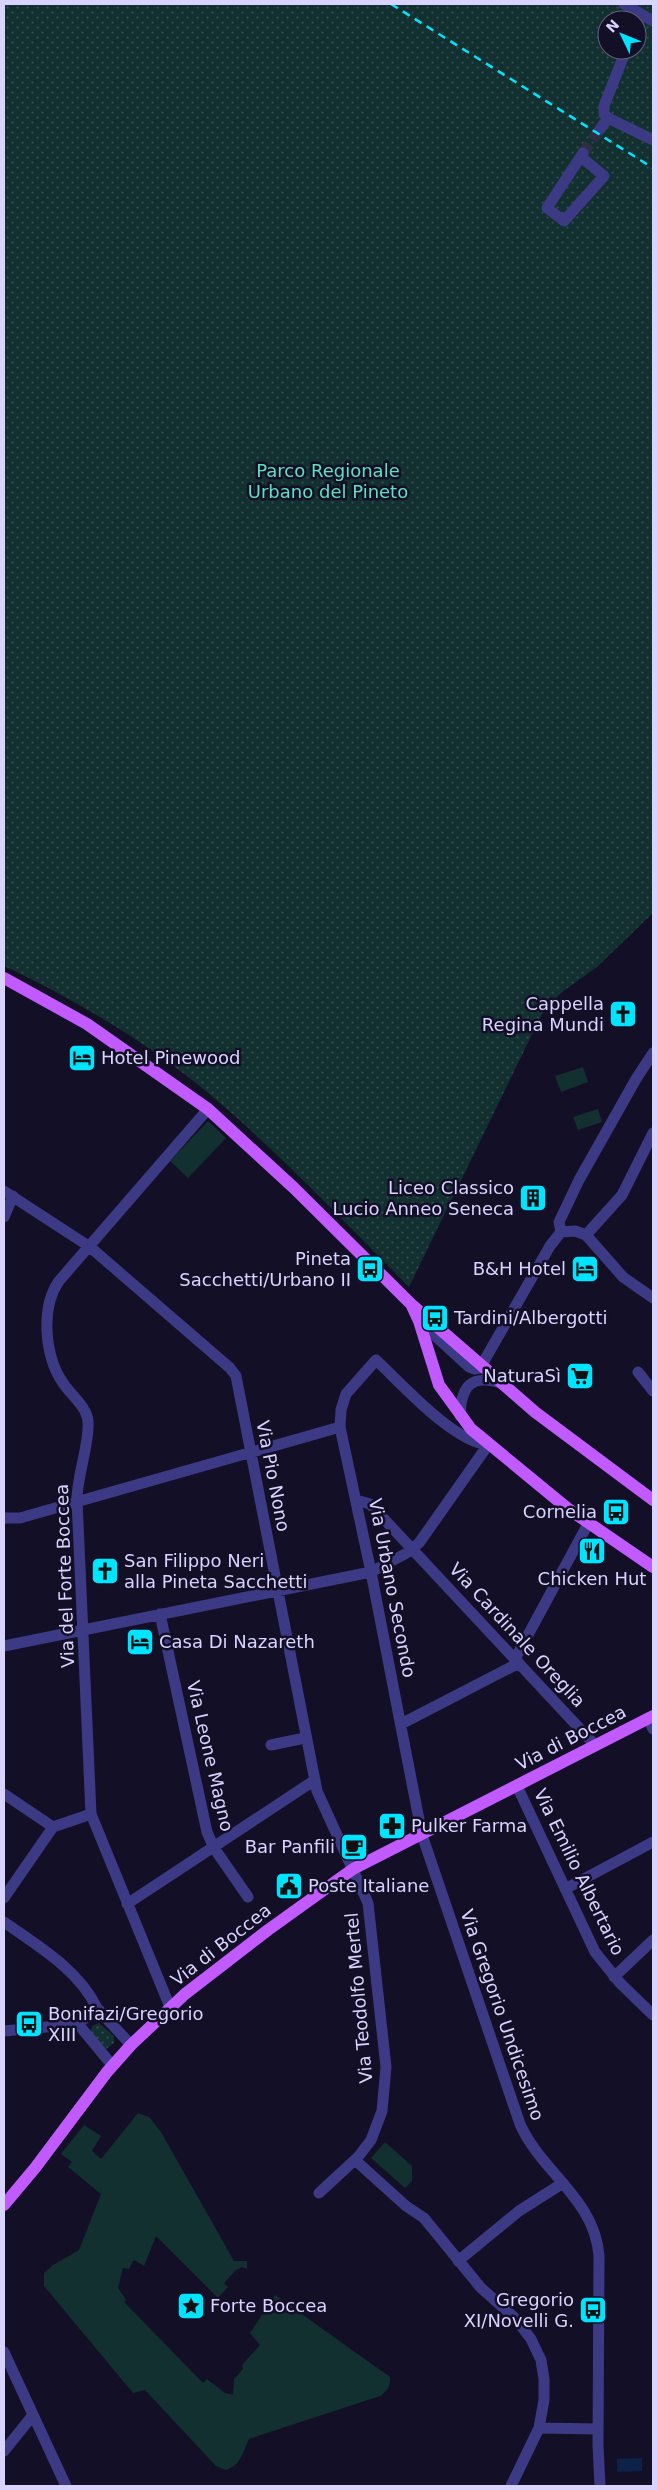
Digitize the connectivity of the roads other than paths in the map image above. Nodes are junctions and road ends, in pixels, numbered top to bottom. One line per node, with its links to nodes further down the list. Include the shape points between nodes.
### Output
1 (622, 60): 2 (street, via 604,106 604,114)
2 (608, 118): 3 (street); 4 (street)
3 (600, 129)
4 (653, 140)
5 (582, 155): 5 (street, via 547,208 564,222 604,176)
6 (4, 978): 8 (main road, via 87,1024)
7 (653, 1053): 12 (street, via 579,1180 561,1218)
8 (208, 1109): 14 (street, Via del Forte Boccea); 16 (main road, via 294,1188)
9 (651, 1141): 13 (street, via 622,1195)
10 (8, 1194): 11 (street); 14 (street, Via Pio Nono)
11 (4, 1217)
12 (562, 1232): 13 (street, via 575,1231); 18 (street, via 550,1246)
13 (586, 1235): 15 (street, via 623,1277)
14 (90, 1247): 25 (street, Via Pio Nono, via 233,1370); 26 (street, Via del Forte Boccea, via 55,1287 47,1333 47,1348 56,1372 88,1421 77,1484)
15 (653, 1298)
16 (411, 1304): 17 (main road); 18 (main road)
17 (419, 1321): 18 (street, via 471,1368); 22 (main road, via 439,1385)
18 (482, 1366): 20 (main road)
19 (638, 1372): 21 (street)
20 (502, 1384): 22 (street, via 483,1379 471,1383 463,1395); 28 (main road)
21 (653, 1392)
22 (460, 1416): 24 (main road)
23 (340, 1427): 24 (street, Via Urbano Secondo, via 346,1394 376,1360 446,1424 478,1444); 25 (street); 27 (street, Via Urbano Secondo)
24 (488, 1445): 30 (main road); 31 (street)
25 (250, 1452): 26 (street); 34 (street, Via Pio Nono)
26 (78, 1500): 29 (street, via 20,1518); 36 (street, Via del Forte Boccea)
27 (356, 1500): 31 (street, Via Cardinale Oreglia, via 370,1504); 33 (street, Via Urbano Secondo)
28 (653, 1500)
29 (4, 1518)
30 (588, 1524): 32 (main road); 38 (street)
31 (413, 1549): 33 (street); 38 (street, Via Cardinale Oreglia)
32 (653, 1567)
33 (371, 1572): 34 (street); 40 (street, Via Urbano Secondo)
34 (277, 1590): 35 (street); 44 (street, Via Pio Nono)
35 (160, 1614): 36 (street); 51 (street, Via Leone Magno, via 205,1824)
36 (84, 1629): 37 (street); 47 (street, Via del Forte Boccea)
37 (4, 1646)
38 (517, 1661): 40 (street); 43 (street, Via Cardinale Oreglia)
39 (652, 1721): 43 (main road, Via di Boccea)
40 (401, 1724): 49 (street, Via Urbano Secondo)
41 (300, 1739): 42 (street)
42 (271, 1745)
43 (596, 1745): 45 (main road, Via di Boccea)
44 (315, 1780): 51 (street); 52 (street, Via Pio Nono, via 327,1815)
45 (517, 1786): 49 (main road, Via di Boccea); 53 (street, Via Emilio Albertario)
46 (4, 1794): 48 (street)
47 (91, 1814): 48 (street); 56 (street, Via del Forte Boccea)
48 (53, 1827): 55 (street)
49 (422, 1835): 52 (main road, Via di Boccea); 69 (street, Via Gregorio Undicesimo, via 514,2110 529,2141)
50 (653, 1842): 53 (street)
51 (214, 1848): 54 (street, Via Leone Magno); 56 (street)
52 (353, 1869): 60 (main road, Via di Boccea); 68 (street, Via Teodolfo Mertel, via 368,1903 386,2074 384,2104 378,2124 368,2146)
53 (566, 1889): 59 (street, Via Emilio Albertario, via 591,1945)
54 (248, 1897)
55 (4, 1898)
56 (127, 1904): 60 (street, Via del Forte Boccea)
57 (4, 1922): 61 (street, via 72,1972)
58 (653, 1940): 59 (street)
59 (614, 1977): 62 (street, Via Emilio Albertario)
60 (170, 2007): 66 (main road, Via di Boccea)
61 (97, 2008): 63 (street); 66 (street)
62 (653, 2015)
63 (78, 2024): 64 (street); 67 (street)
64 (7, 2031): 65 (street)
65 (4, 2040)
66 (131, 2045): 67 (main road, Via di Boccea)
67 (112, 2065): 71 (main road, Via di Boccea)
68 (355, 2160): 70 (street, Via Teodolfo Mertel); 72 (street, via 424,2218)
69 (563, 2183): 72 (street, via 518,2211); 76 (street, Via Gregorio Undicesimo, via 587,2214 598,2244)
70 (319, 2193)
71 (4, 2205)
72 (458, 2261): 75 (street, via 487,2294 520,2323 536,2347 545,2390)
73 (4, 2352): 74 (street)
74 (33, 2416): 77 (street); 78 (street)
75 (539, 2428): 76 (street); 79 (street)
76 (598, 2428): 80 (street, Via Gregorio Undicesimo)
77 (4, 2451)
78 (66, 2486)
79 (511, 2486)
80 (600, 2486)

